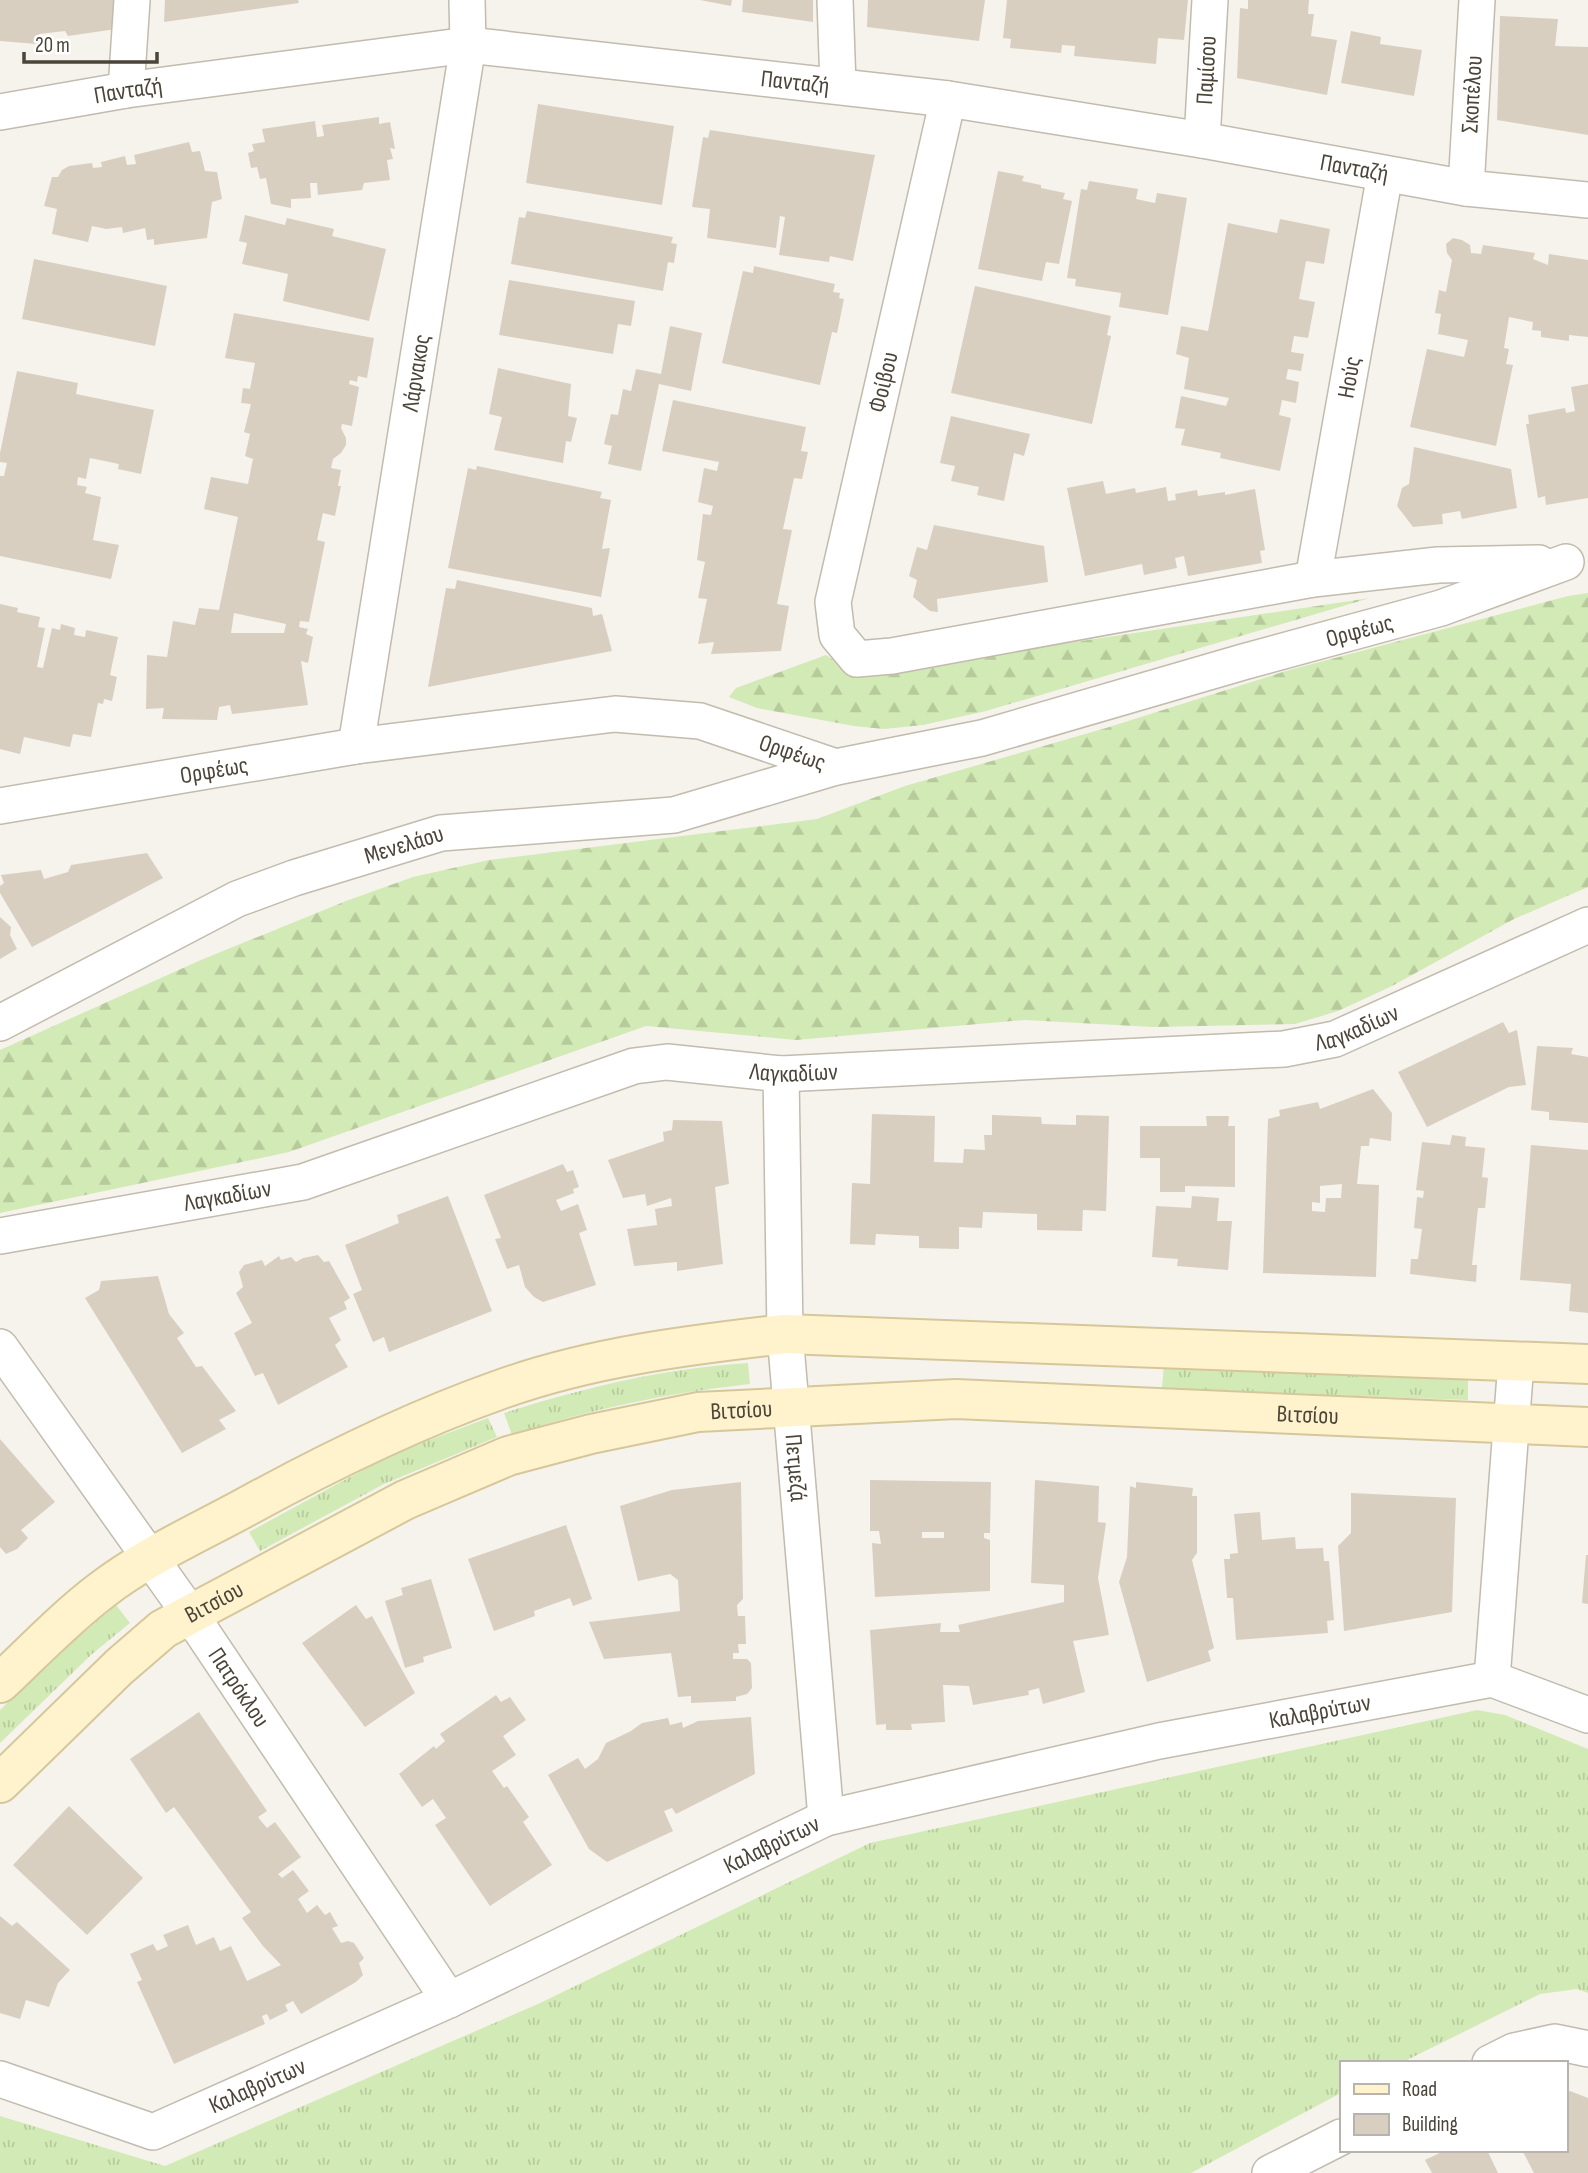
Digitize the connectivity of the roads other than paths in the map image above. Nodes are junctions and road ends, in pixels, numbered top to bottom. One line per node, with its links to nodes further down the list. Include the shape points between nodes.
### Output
1 (132, 0): 8 (street)
2 (467, 0): 6 (street, Λάρνακος)
3 (835, 0): 7 (street)
4 (1210, 0): 11 (street, Παμίσου)
5 (1477, 0): 13 (street, Σκοπέλου)
6 (468, 45): 7 (street, Πανταζή); 8 (street, Πανταζή); 18 (street, Λάρνακος)
7 (838, 85): 9 (street, Πανταζή)
8 (126, 90): 10 (street, Πανταζή)
9 (948, 99): 11 (street, Πανταζή); 17 (street, Φοίβου, via 833,602 837,635)
10 (0, 112)
11 (1202, 140): 12 (street, Πανταζή)
12 (1385, 174): 13 (street, Πανταζή); 16 (street, Ηούς)
13 (1466, 188): 14 (street, Πανταζή)
14 (1588, 200)
15 (1577, 560): 16 (street, Ορφέως, via 1438,565); 19 (street, Ορφέως, via 1441,608 982,738)
16 (1313, 579): 17 (street, Ορφέως)
17 (857, 659)
18 (356, 746): 19 (street, Ορφέως, via 615,714 700,721); 20 (street, Ορφέως)
19 (836, 767): 22 (street, Μενελάου, via 674,815 441,833 294,877 237,899)
20 (0, 806)
21 (1588, 925): 23 (street, Λαγκαδίων, via 1335,1039 1284,1049)
22 (0, 1023)
23 (781, 1073): 24 (street, Λαγκαδίων, via 667,1062 634,1066 303,1182); 25 (street, Πετμεζά)
24 (0, 1236)
25 (785, 1334): 27 (street); 29 (street, Πετμεζά); 32 (street, via 693,1345 578,1367 501,1389 406,1427)
26 (0, 1347): 32 (street, Πατρόκλου)
27 (1516, 1362): 28 (street); 30 (street)
28 (1588, 1364)
29 (790, 1407): 30 (street, Βιτσίου, via 956,1399); 33 (street, Βιτσίου, via 698,1412 508,1457 404,1500); 38 (street, Πετμεζά)
30 (1513, 1423): 31 (street, Βιτσίου); 34 (street)
31 (1588, 1427)
32 (150, 1559): 33 (street, Πατρόκλου); 35 (street, via 93,1597)
33 (190, 1614): 37 (street, Βιτσίου, via 163,1629 119,1667); 39 (street, Πατρόκλου)
34 (1492, 1679): 36 (street); 38 (street, Καλαβρύτων, via 1159,1741)
35 (0, 1683)
36 (1588, 1715)
37 (0, 1783)
38 (826, 1818): 39 (street, Καλαβρύτων)
39 (449, 2000): 42 (street, Καλαβρύτων, via 153,2132)
40 (1588, 2049): 41 (street, via 1555,2042 1514,2050)
41 (1494, 2061)
42 (0, 2079)
43 (1340, 2138): 44 (street)
44 (1270, 2173)

